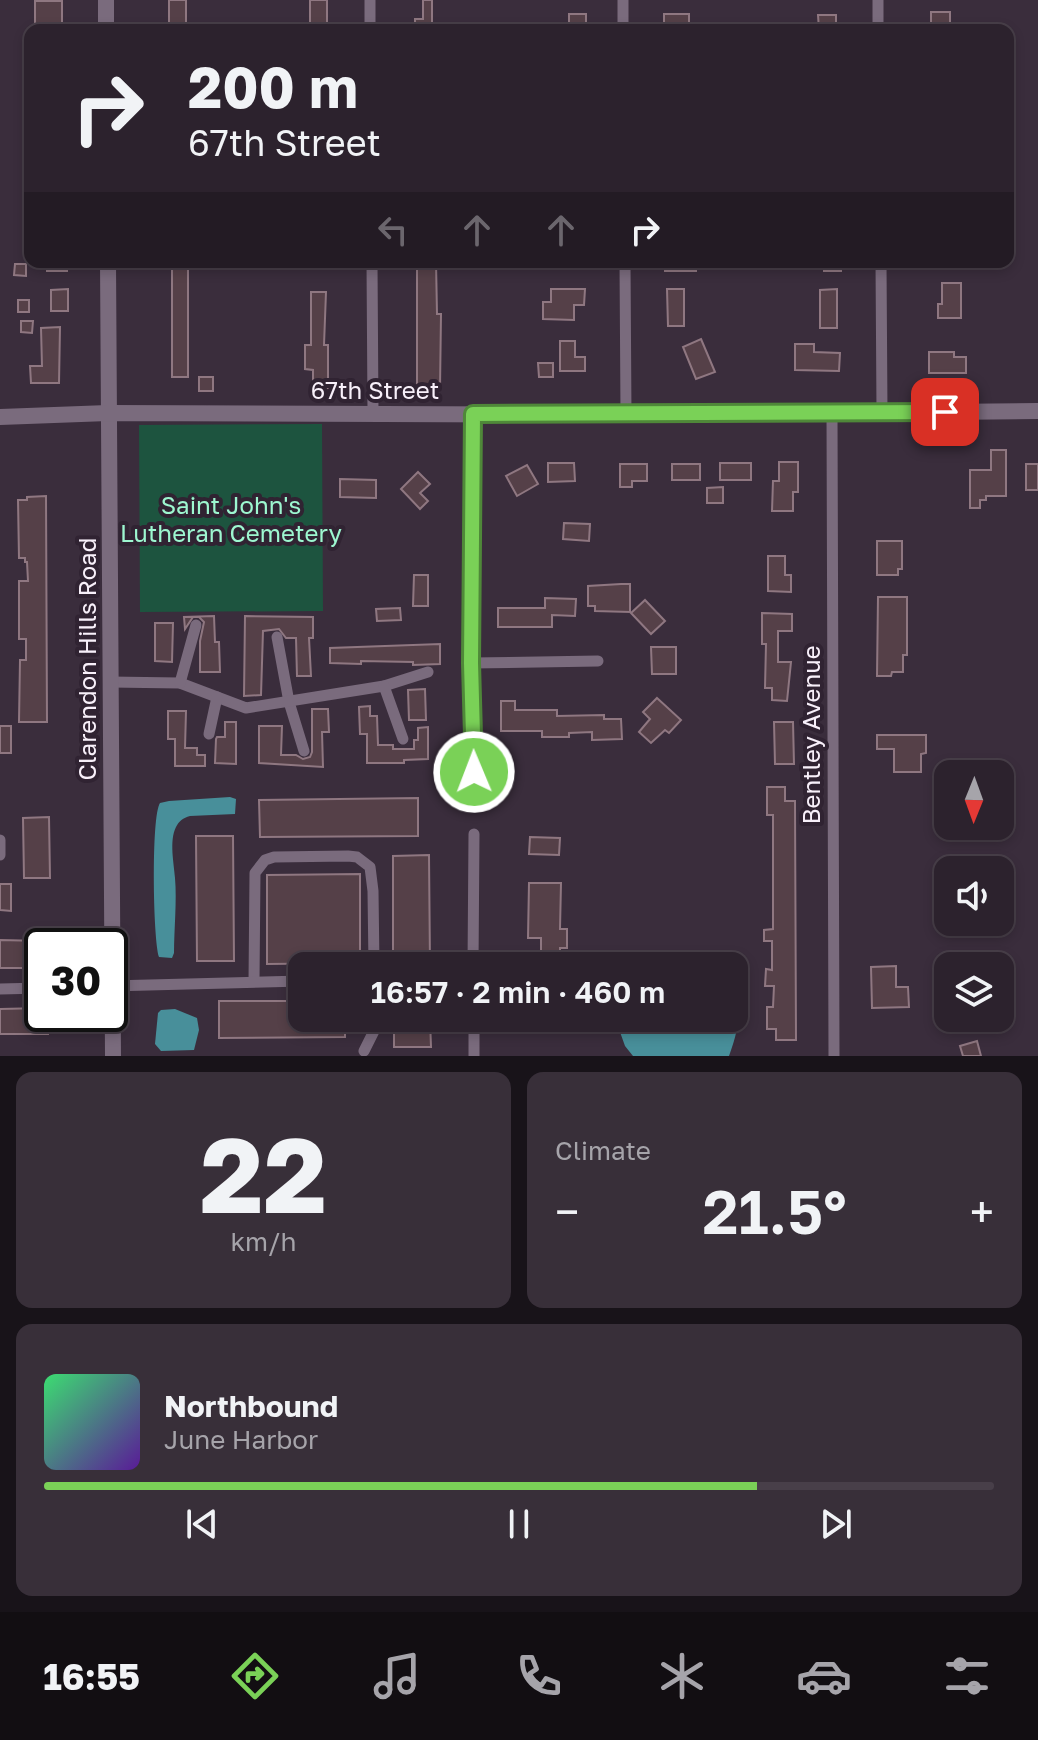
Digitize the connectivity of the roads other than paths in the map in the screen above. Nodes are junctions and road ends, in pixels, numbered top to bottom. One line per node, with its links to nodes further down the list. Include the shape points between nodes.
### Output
1 (106, 0): 5 (street)
2 (370, 0): 6 (street)
3 (623, 0): 7 (street)
4 (878, 0): 8 (street)
5 (106, 24)
6 (370, 24)
7 (623, 24)
8 (878, 24)
9 (108, 268): 15 (street, Clarendon Hills Road)
10 (372, 268): 16 (street)
11 (625, 268): 19 (street)
12 (881, 268): 14 (street)
13 (1038, 411): 14 (street, 67th Street)
14 (882, 412): 17 (street, 67th Street)
15 (108, 413): 16 (street, 67th Street); 20 (street, 67th Street); 26 (street, Clarendon Hills Road)
16 (373, 413): 18 (street, 67th Street)
17 (832, 413): 19 (street, 67th Street); 52 (street, Bentley Avenue)
18 (473, 414): 19 (street, 67th Street); 24 (street)
19 (626, 415)
20 (0, 417)
21 (196, 625): 27 (street)
22 (277, 637): 30 (street)
23 (598, 661): 24 (street)
24 (471, 663): 34 (street)
25 (428, 672): 28 (street)
26 (110, 682): 27 (street); 38 (street, Clarendon Hills Road)
27 (180, 683): 29 (street)
28 (384, 686): 30 (street); 32 (street)
29 (217, 697): 30 (street, via 246,708); 31 (street)
30 (289, 702): 33 (street)
31 (209, 734)
32 (403, 739)
33 (304, 751)
34 (474, 772)
35 (474, 834): 40 (street)
36 (0, 840): 37 (street)
37 (0, 855)
38 (111, 928)
39 (374, 952): 41 (street, via 370,867 348,856 274,857 255,873)
40 (473, 952)
41 (254, 981): 42 (street); 43 (street)
42 (288, 981)
43 (128, 986)
44 (24, 988): 45 (street)
45 (0, 989)
46 (112, 1032): 50 (street, Clarendon Hills Road)
47 (374, 1032): 49 (street)
48 (474, 1032): 51 (street)
49 (364, 1051)
50 (113, 1056)
51 (474, 1056)
52 (834, 1056)

